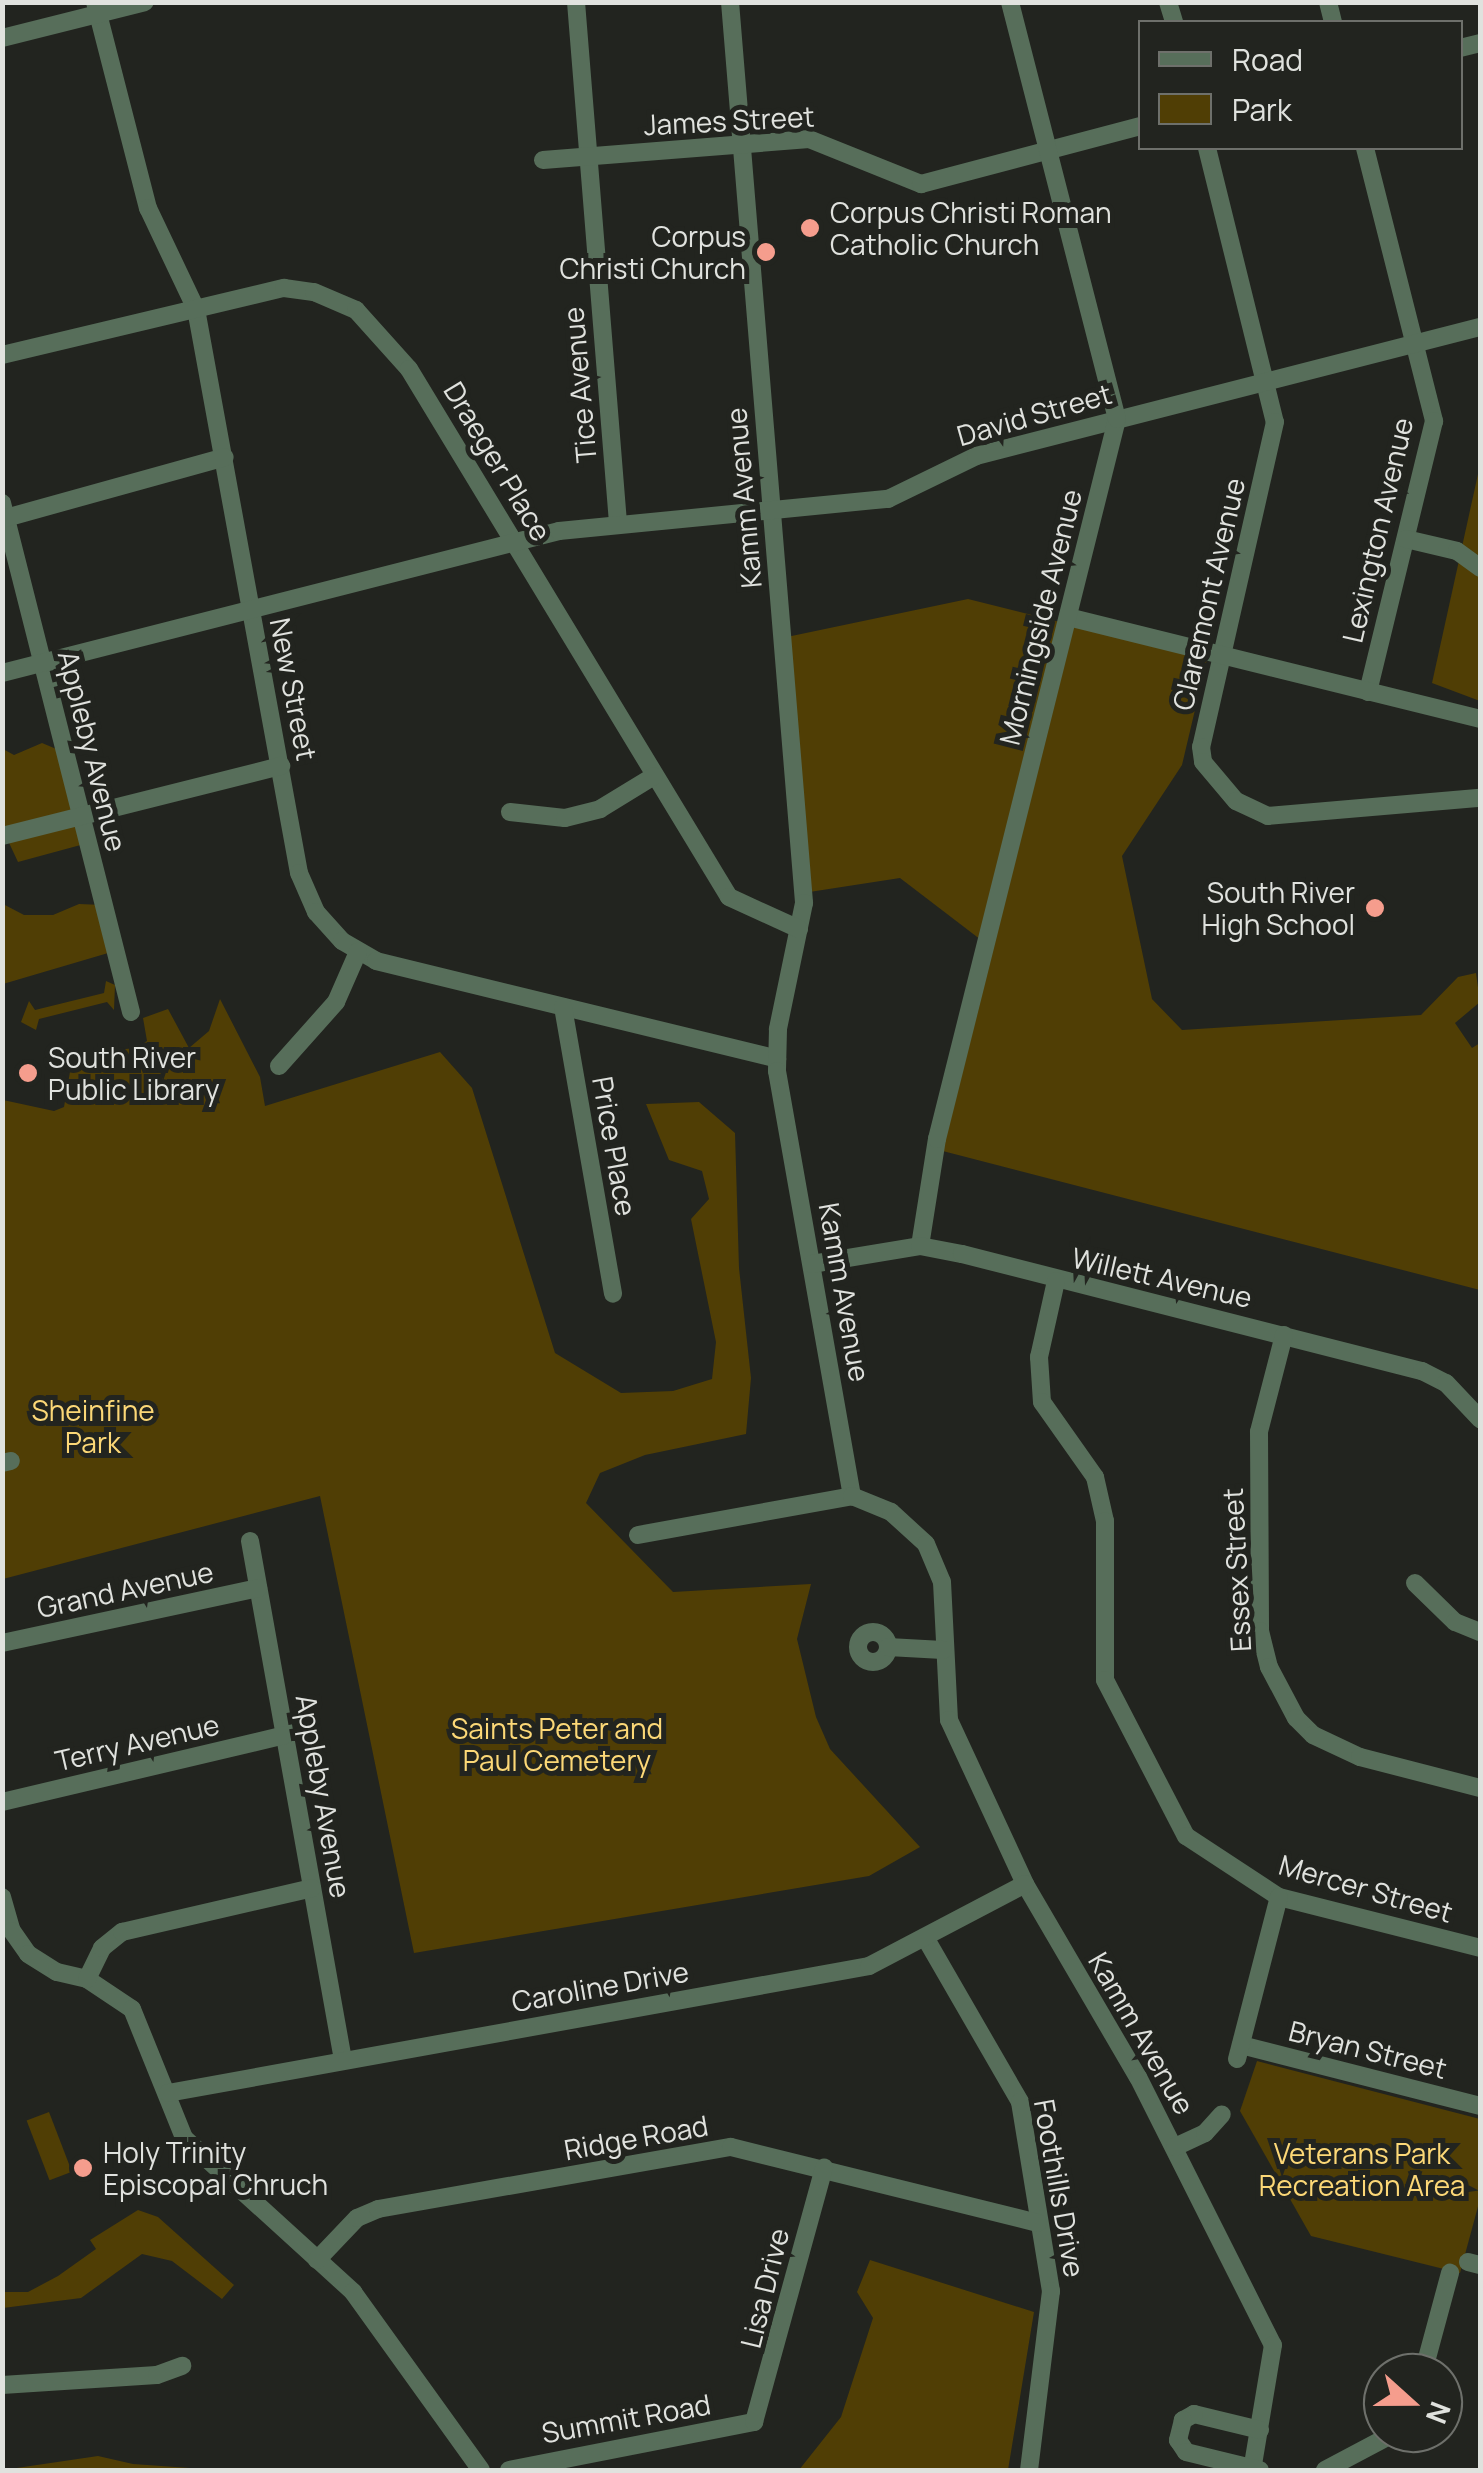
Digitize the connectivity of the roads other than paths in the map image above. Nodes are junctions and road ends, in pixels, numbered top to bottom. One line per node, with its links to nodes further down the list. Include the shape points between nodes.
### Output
1 (144, 2): 5 (street)
2 (576, 2): 12 (street, Tice Avenue)
3 (730, 2): 8 (street, Kamm Avenue)
4 (1010, 2): 9 (street, Morningside Avenue)
5 (96, 8): 6 (street); 14 (street, New Street, via 148,208)
6 (2, 38)
7 (1138, 127): 9 (street, James Street)
8 (742, 142): 9 (street, James Street, via 826,142 921,184); 12 (street, James Street); 21 (street, Kamm Avenue)
9 (1047, 150): 19 (street, Morningside Avenue)
10 (1208, 150): 18 (street, Claremont Avenue)
11 (1366, 150): 16 (street, Lexington Avenue)
12 (588, 157): 13 (street, James Street); 23 (street, Tice Avenue)
13 (543, 160)
14 (196, 309): 17 (street, Draeger Place); 20 (street, New Street); 25 (street, Draeger Place, via 284,288 356,310 409,369)
15 (1480, 327): 16 (street, David Street)
16 (1414, 344): 18 (street, David Street); 24 (street, Lexington Avenue, via 1434,421)
17 (2, 355)
18 (1266, 380): 19 (street, David Street); 29 (street, Claremont Avenue, via 1273,436)
19 (1116, 419): 21 (street, David Street, via 976,456 888,499); 28 (street, Morningside Avenue)
20 (225, 458): 22 (street); 27 (street, New Street)
21 (772, 510): 23 (street, David Street); 40 (street, Kamm Avenue, via 804,903)
22 (4, 513): 30 (street, Appleby Avenue)
23 (618, 524): 25 (street, David Street)
24 (1406, 538): 26 (street, via 1457,551); 32 (street, Lexington Avenue)
25 (515, 543): 27 (street, David Street); 35 (street, Draeger Place)
26 (1480, 568)
27 (250, 608): 30 (street, David Street); 34 (street, New Street)
28 (1068, 617): 29 (street); 46 (street, Morningside Avenue, via 937,1139)
29 (1223, 652): 32 (street); 36 (street, Claremont Avenue, via 1201,747 1210,777 1236,801 1288,816)
30 (43, 663): 31 (street, David Street); 38 (street, Appleby Avenue)
31 (2, 674)
32 (1368, 692): 33 (street)
33 (1480, 719)
34 (281, 766): 38 (street); 41 (street, New Street, via 306,894 324,923)
35 (654, 776): 37 (street, via 600,809 565,818); 40 (street, Draeger Place, via 729,897)
36 (1480, 798)
37 (510, 812)
38 (82, 816): 39 (street); 43 (street, Appleby Avenue)
39 (2, 836)
40 (799, 929): 44 (street, Kamm Avenue)
41 (358, 952): 42 (street, New Street); 45 (street, via 336,1002)
42 (563, 1007): 44 (street, New Street); 49 (street, Price Place)
43 (131, 1012)
44 (777, 1060): 47 (street, Kamm Avenue)
45 (279, 1066)
46 (920, 1246): 47 (street, Willett Avenue); 48 (street, Willett Avenue)
47 (812, 1264): 52 (street, Kamm Avenue)
48 (1056, 1281): 50 (street, Willett Avenue); 67 (street, Mercer Street, via 1039,1357 1042,1402 1095,1476 1102,1506 1105,1680 1186,1836)
49 (613, 1294)
50 (1284, 1335): 51 (street, Willett Avenue, via 1422,1371 1446,1383); 62 (street, Essex Street, via 1259,1432 1260,1631 1269,1667 1296,1718 1313,1735 1360,1757)
51 (1480, 1419)
52 (852, 1496): 53 (street); 60 (street, Kamm Avenue, via 891,1512 926,1544 942,1582)
53 (638, 1536)
54 (250, 1540): 56 (street, Appleby Avenue)
55 (1415, 1583): 57 (street, via 1455,1622)
56 (258, 1588): 58 (street, Grand Avenue); 61 (street, Appleby Avenue)
57 (1480, 1632)
58 (2, 1643)
59 (888, 1647): 60 (street)
60 (942, 1650): 64 (street, Kamm Avenue, via 949,1720)
61 (285, 1736): 63 (street, Terry Avenue); 65 (street, Appleby Avenue)
62 (1480, 1788)
63 (2, 1802)
64 (1026, 1884): 68 (street, Caroline Drive); 75 (street, Kamm Avenue)
65 (312, 1888): 70 (street, via 135,1926 102,1948); 71 (street, Appleby Avenue)
66 (2, 1896): 70 (street, via 12,1931 28,1954 57,1972)
67 (1278, 1897): 69 (street, Mercer Street); 73 (street, Bryan Street, via 1239,2052)
68 (926, 1939): 71 (street, Caroline Drive, via 869,1966); 77 (street, Foothills Drive, via 1020,2102)
69 (1480, 1948)
70 (87, 1979): 72 (street, via 132,2008)
71 (343, 2060): 72 (street, Caroline Drive)
72 (168, 2093): 78 (street, via 191,2146)
73 (1480, 2106)
74 (1222, 2114): 75 (street, via 1205,2134)
75 (1175, 2147): 84 (street, Kamm Avenue, via 1274,2345)
76 (824, 2167): 77 (street, Ridge Road); 78 (street, Ridge Road, via 731,2147 404,2202 357,2218); 83 (street, Lisa Drive)
77 (1038, 2223): 88 (street, Foothills Drive, via 1051,2291)
78 (318, 2260): 86 (street, via 375,2320)
79 (1450, 2272): 80 (street)
80 (1428, 2353)
81 (182, 2366): 82 (street, via 158,2375)
82 (2, 2385)
83 (754, 2422): 87 (street, Summit Road)
84 (1260, 2430): 89 (street, Kamm Avenue); 89 (street, via 1194,2414 1179,2428 1186,2452)
85 (1363, 2450): 90 (street)
86 (482, 2470)
87 (509, 2470)
88 (1029, 2470)
89 (1255, 2470)
90 (1325, 2470)

